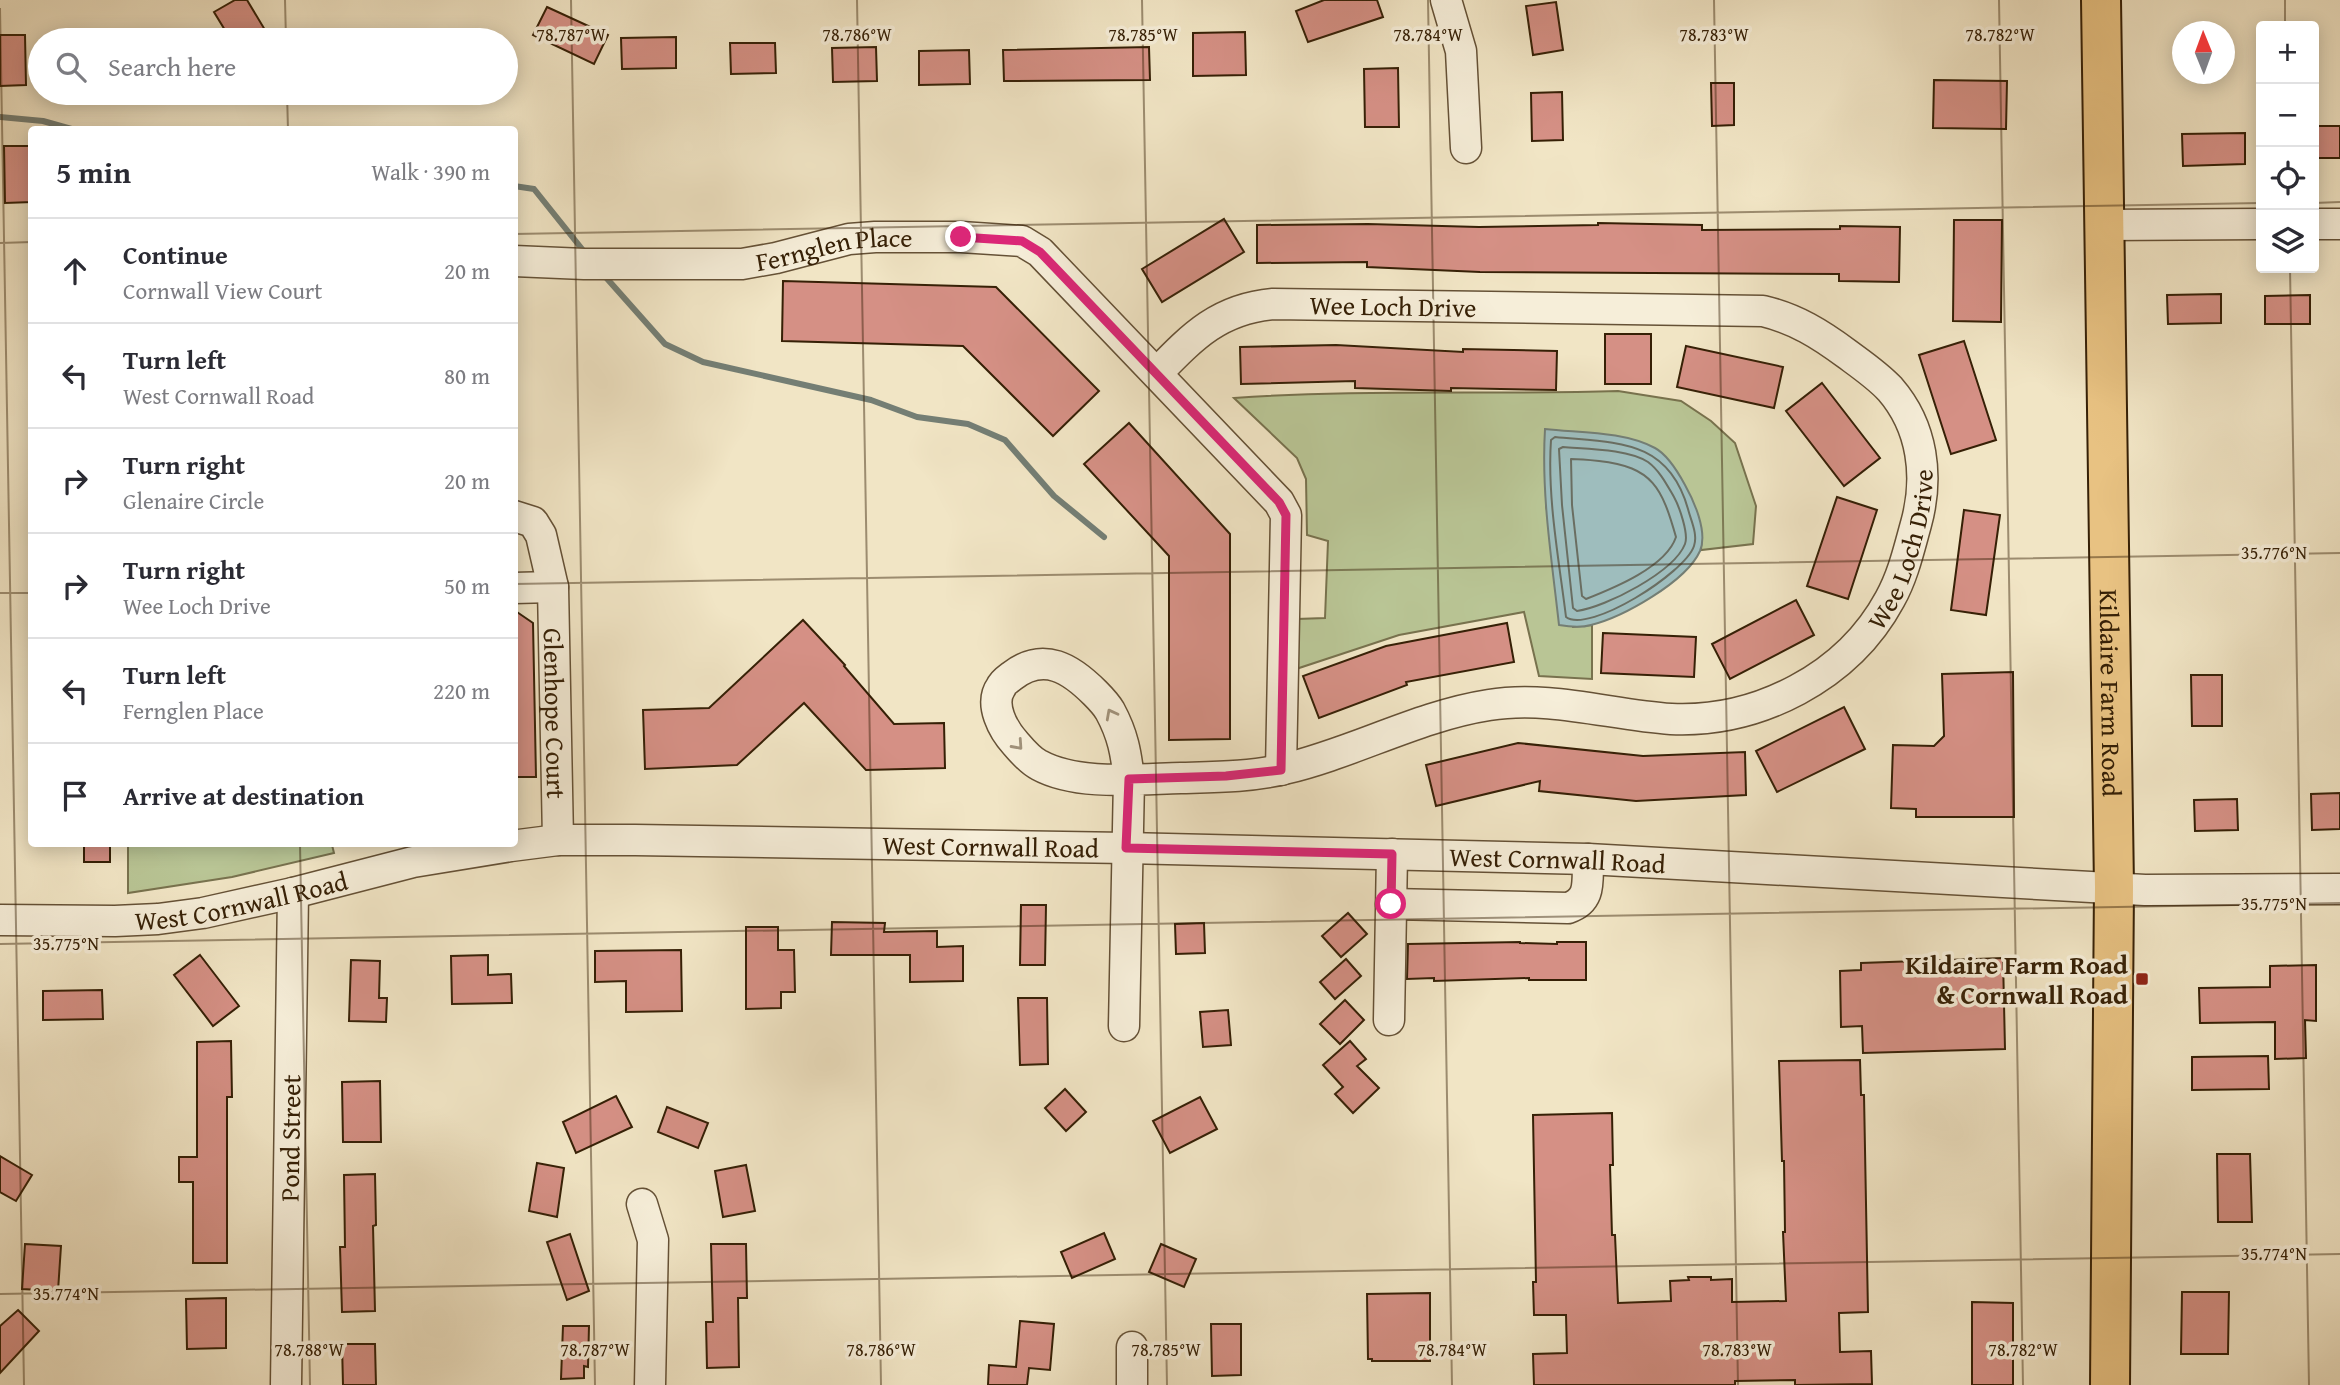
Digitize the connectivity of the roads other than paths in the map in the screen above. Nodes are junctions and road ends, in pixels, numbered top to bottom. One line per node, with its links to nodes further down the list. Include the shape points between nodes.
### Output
1 (1446, 0): 3 (street, via 1461,51)
2 (2101, 0): 7 (main road, Kildaire Farm Road)
3 (1466, 148)
4 (2256, 224): 7 (street)
5 (2319, 224): 6 (street)
6 (2340, 224)
7 (2104, 225): 21 (main road, Kildaire Farm Road)
8 (518, 261): 9 (street, Fernglen Place, via 742,264 849,239 1022,241 1040,252)
9 (1157, 373): 13 (street, Fernglen Place, via 1279,502 1286,515); 13 (street, Wee Loch Drive, via 1203,328 1236,310 1273,304 1763,311 1820,333 1868,369 1903,407 1920,444 1923,493 1905,565 1890,600 1851,650 1799,689 1744,711 1696,718 1541,703 1489,705)
10 (518, 517): 11 (street, Glenhope Court, via 533,522 541,535)
11 (552, 587): 12 (street); 15 (street, Glenhope Court)
12 (518, 588)
13 (1281, 770): 14 (street, Wee Loch Drive)
14 (1129, 779): 14 (street, Wee Loch Drive, one-way to 14, via 1124,741 1108,706 1077,674 1037,663 1002,684 996,698 998,715 1016,744 1038,765 1065,774); 18 (street)
15 (558, 840): 16 (street, West Cornwall Road); 18 (street, West Cornwall Road)
16 (518, 845)
17 (505, 847): 23 (street, West Cornwall Road, via 413,862)
18 (1126, 848): 19 (street, West Cornwall Road); 27 (street)
19 (1392, 854): 20 (street, West Cornwall Road); 24 (street)
20 (1588, 859): 21 (street, West Cornwall Road); 24 (street, via 1586,897 1568,908)
21 (2113, 887): 22 (street, West Cornwall Road); 33 (main road, Kildaire Farm Road)
22 (2340, 889)
23 (293, 893): 25 (street, West Cornwall Road, via 158,919); 30 (street, Pond Street)
24 (1391, 904): 26 (street)
25 (0, 920)
26 (1389, 1020)
27 (1124, 1026)
28 (642, 1204): 31 (street, via 653,1240)
29 (1132, 1346): 32 (street)
30 (286, 1385)
31 (650, 1385)
32 (1132, 1385)
33 (2110, 1385)

